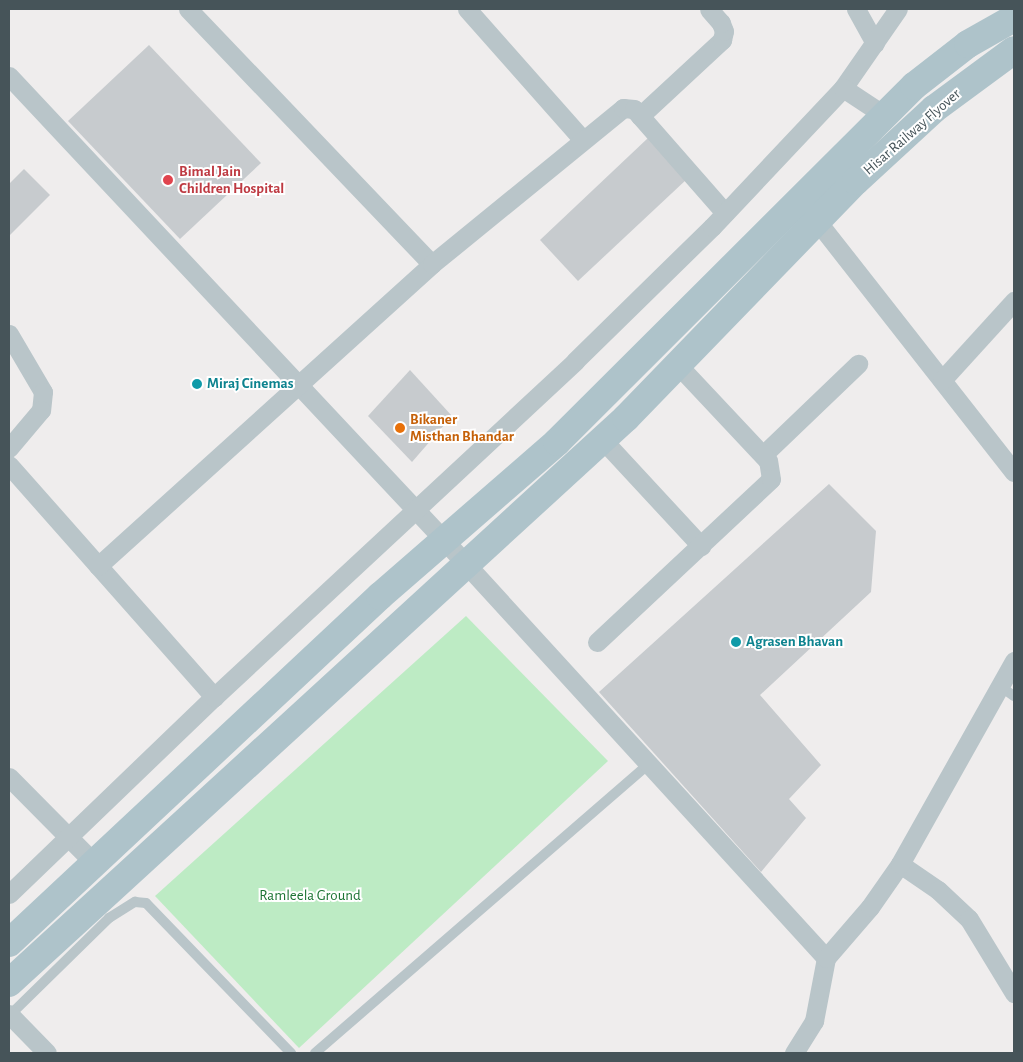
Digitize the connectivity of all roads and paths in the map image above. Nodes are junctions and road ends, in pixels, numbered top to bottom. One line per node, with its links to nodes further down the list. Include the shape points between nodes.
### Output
1 (188, 9): 16 (street)
2 (467, 9): 13 (street)
3 (708, 9): 12 (street, via 721,23 724,31 722,40)
4 (856, 9): 7 (street)
5 (898, 9): 7 (street)
6 (1014, 18): 11 (main road, Hisar Railway Flyover, via 968,44 914,86)
7 (875, 43): 10 (street)
8 (1014, 50): 15 (main road, Hisar Railway Flyover, via 934,109)
9 (9, 76): 22 (street)
10 (843, 88): 11 (street); 14 (street)
11 (884, 115): 29 (main road, Hisar Railway Flyover, via 557,442)
12 (640, 116): 13 (street, via 630,107 623,108); 14 (street)
13 (583, 140): 16 (street)
14 (725, 213): 28 (street)
15 (817, 221): 19 (main road, Hisar Railway Flyover); 21 (street)
16 (432, 264): 22 (street)
17 (1014, 301): 21 (street)
18 (9, 334): 24 (street, via 43,392 41,410)
19 (677, 364): 23 (main road, Hisar Railway Flyover); 25 (street)
20 (858, 364): 25 (street)
21 (942, 380): 27 (street)
22 (299, 385): 28 (street); 32 (street)
23 (602, 439): 30 (street); 31 (main road, Hisar Railway Flyover)
24 (9, 448)
25 (763, 455): 30 (street, via 772,472 771,479)
26 (9, 465): 32 (street)
27 (1014, 472)
28 (417, 511): 29 (street); 36 (street)
29 (444, 540): 31 (street); 40 (main road, Hisar Railway Flyover)
30 (701, 546): 33 (street)
31 (466, 563): 37 (street); 45 (main road, Hisar Railway Flyover)
32 (98, 566): 36 (street)
33 (597, 642)
34 (1014, 661): 35 (street)
35 (1007, 691): 41 (street)
36 (214, 697): 39 (street)
37 (649, 764): 44 (street); 50 (lane)
38 (9, 777): 39 (street)
39 (69, 837): 40 (street); 42 (street)
40 (94, 863): 43 (main road, Hisar Railway Flyover)
41 (900, 864): 44 (street); 46 (street, via 938,890 969,919)
42 (9, 894)
43 (9, 943)
44 (826, 958): 51 (street, via 814,1021)
45 (9, 983)
46 (1014, 994)
47 (9, 1014): 48 (street); 49 (lane, via 109,918 135,902 146,903)
48 (47, 1053)
49 (291, 1053)
50 (315, 1053)
51 (794, 1053)

